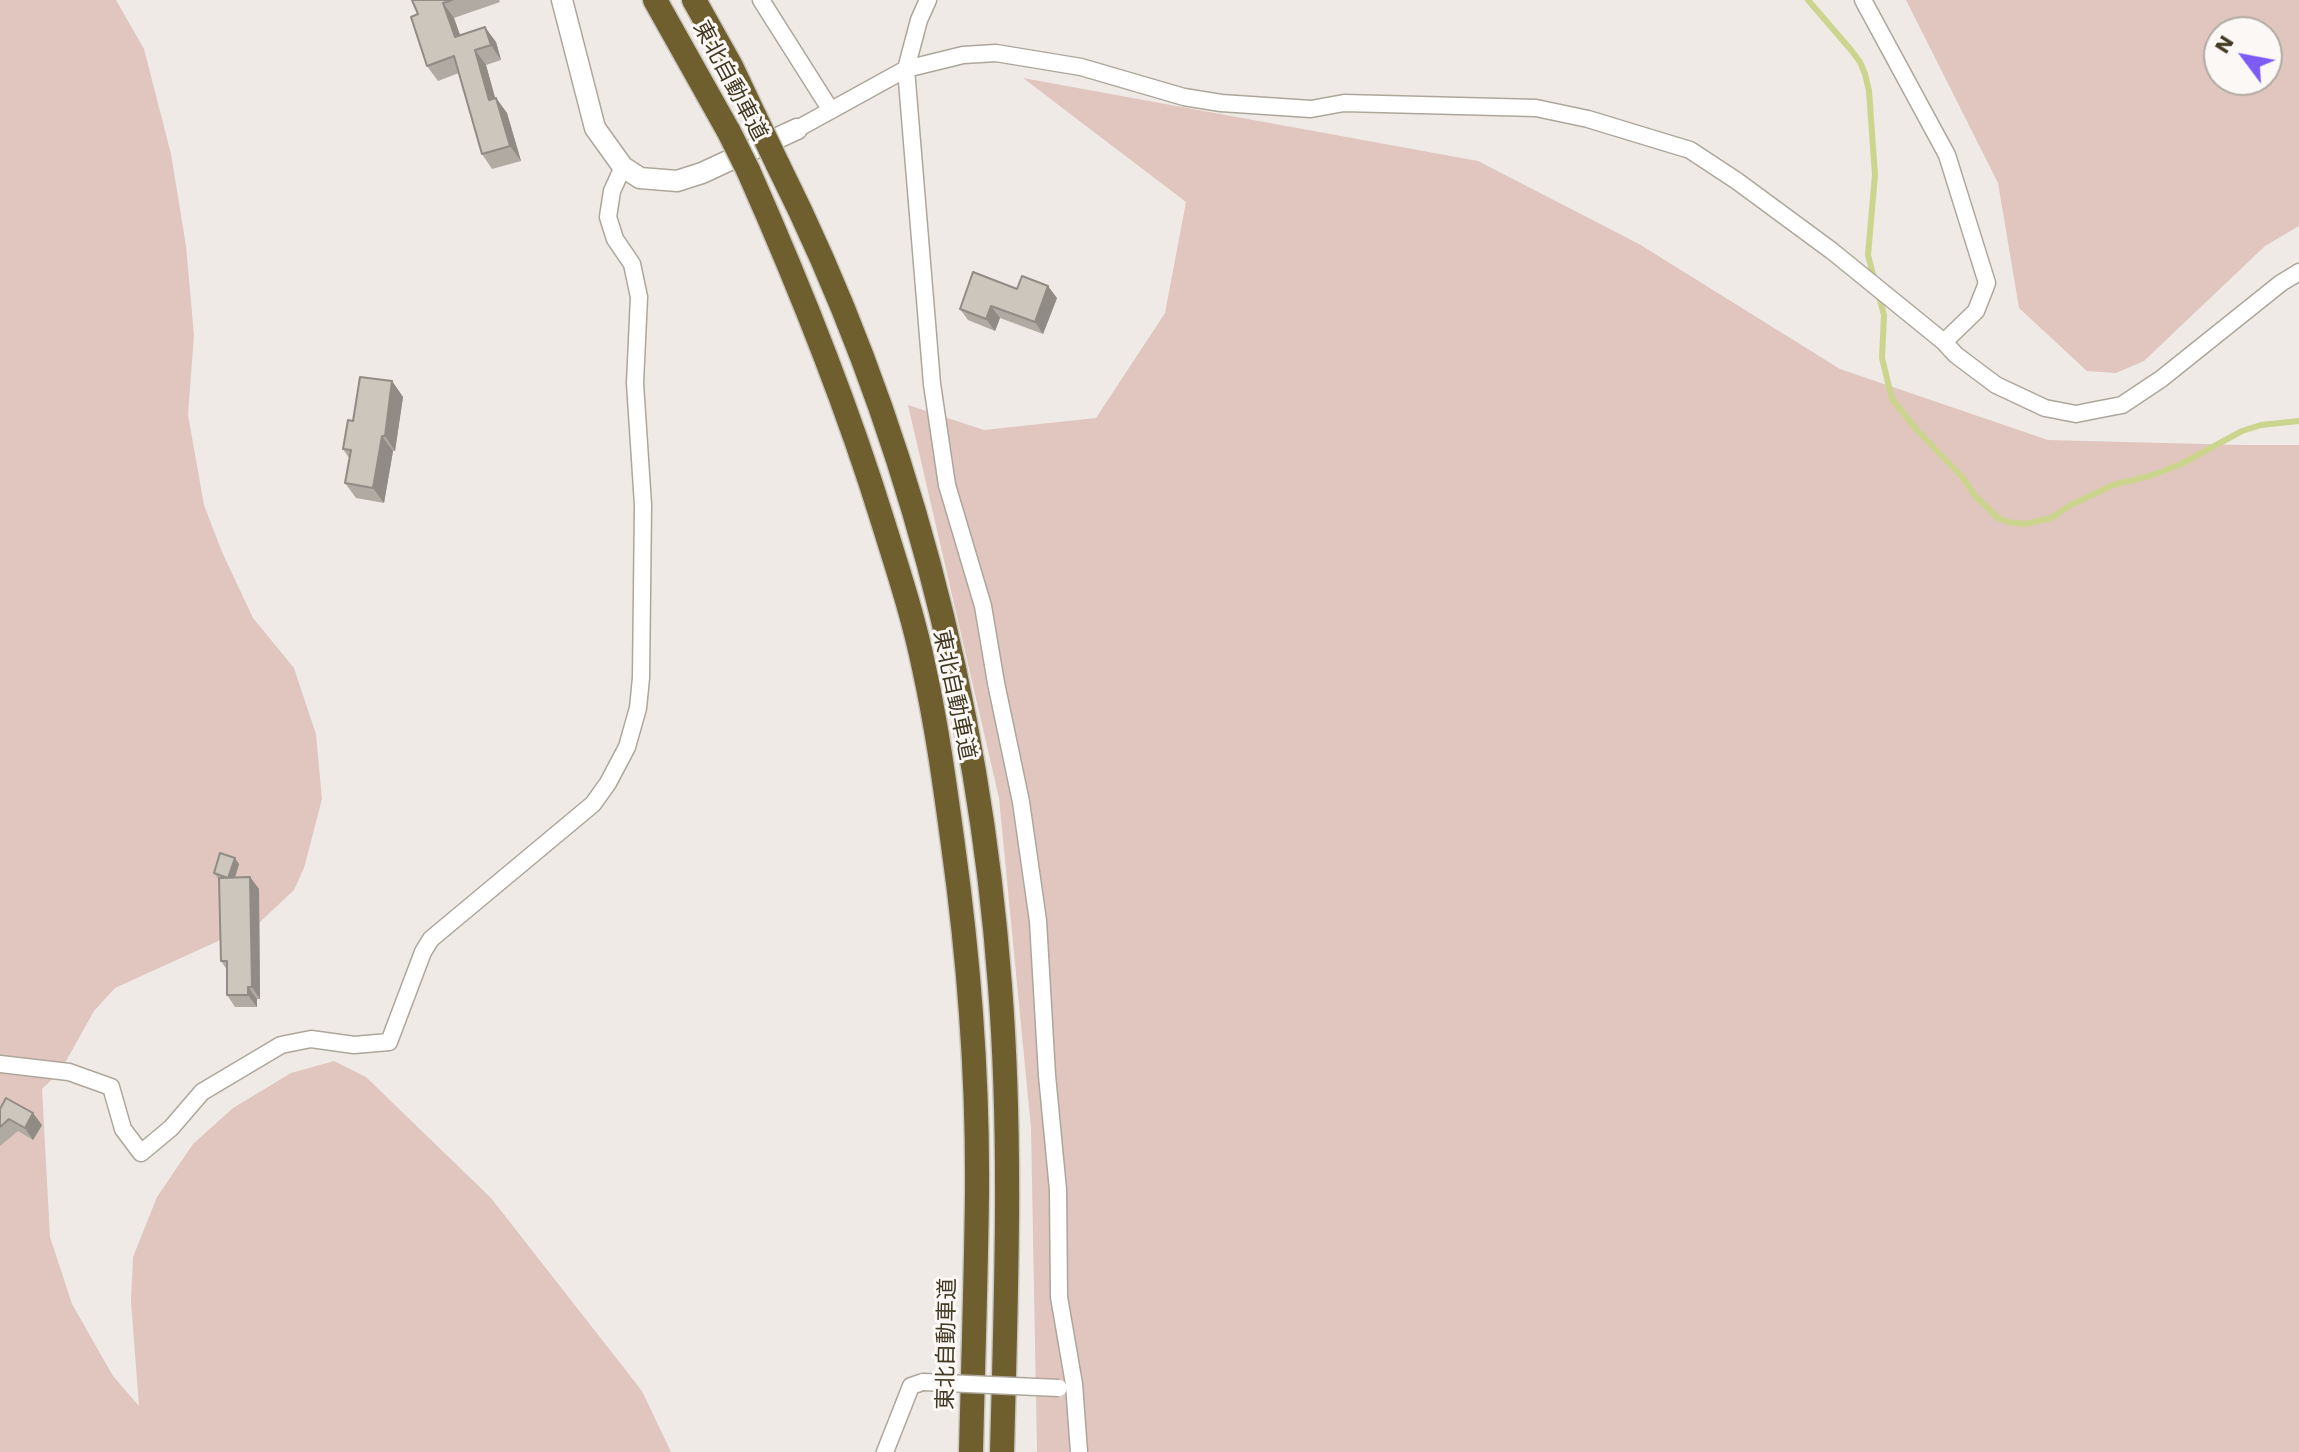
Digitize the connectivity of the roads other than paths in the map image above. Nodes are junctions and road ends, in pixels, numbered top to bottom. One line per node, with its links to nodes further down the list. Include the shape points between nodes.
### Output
1 (562, 0): 10 (street, via 595,128)
2 (655, 0): 16 (highway, 東北自動車道, bridge, via 748,170 823,347 861,449 924,667 965,946 975,1084)
3 (694, 0): 17 (highway, 東北自動車道, bridge, via 802,212 835,290 908,492 962,702 989,863 1007,1109)
4 (761, 0): 8 (street)
5 (928, 0): 7 (street)
6 (1863, 0): 12 (street, via 1947,155 1987,283 1976,311)
7 (906, 69): 8 (street); 12 (street, via 996,53 1081,67 1221,103 1311,109 1344,103 1536,108 1588,119 1690,150); 14 (street, via 932,384 947,485 983,606 1033,882 1058,1190)
8 (830, 109): 9 (street)
9 (797, 129): 10 (street, via 677,181 640,178)
10 (623, 167): 13 (street, via 608,217 632,264 639,297 635,383 643,505 641,678 627,747 608,783 593,804 431,939 389,1042 354,1045 311,1039 281,1045 202,1092 141,1153 123,1129 111,1087 69,1072)
11 (2299, 272): 12 (street, via 2122,405 2076,414 2045,408 1996,385)
12 (1944, 342)
13 (0, 1064)
14 (1066, 1386): 15 (street, bridge, via 911,1386); 18 (street)
15 (885, 1452)
16 (971, 1452)
17 (1002, 1452)
18 (1079, 1452)

